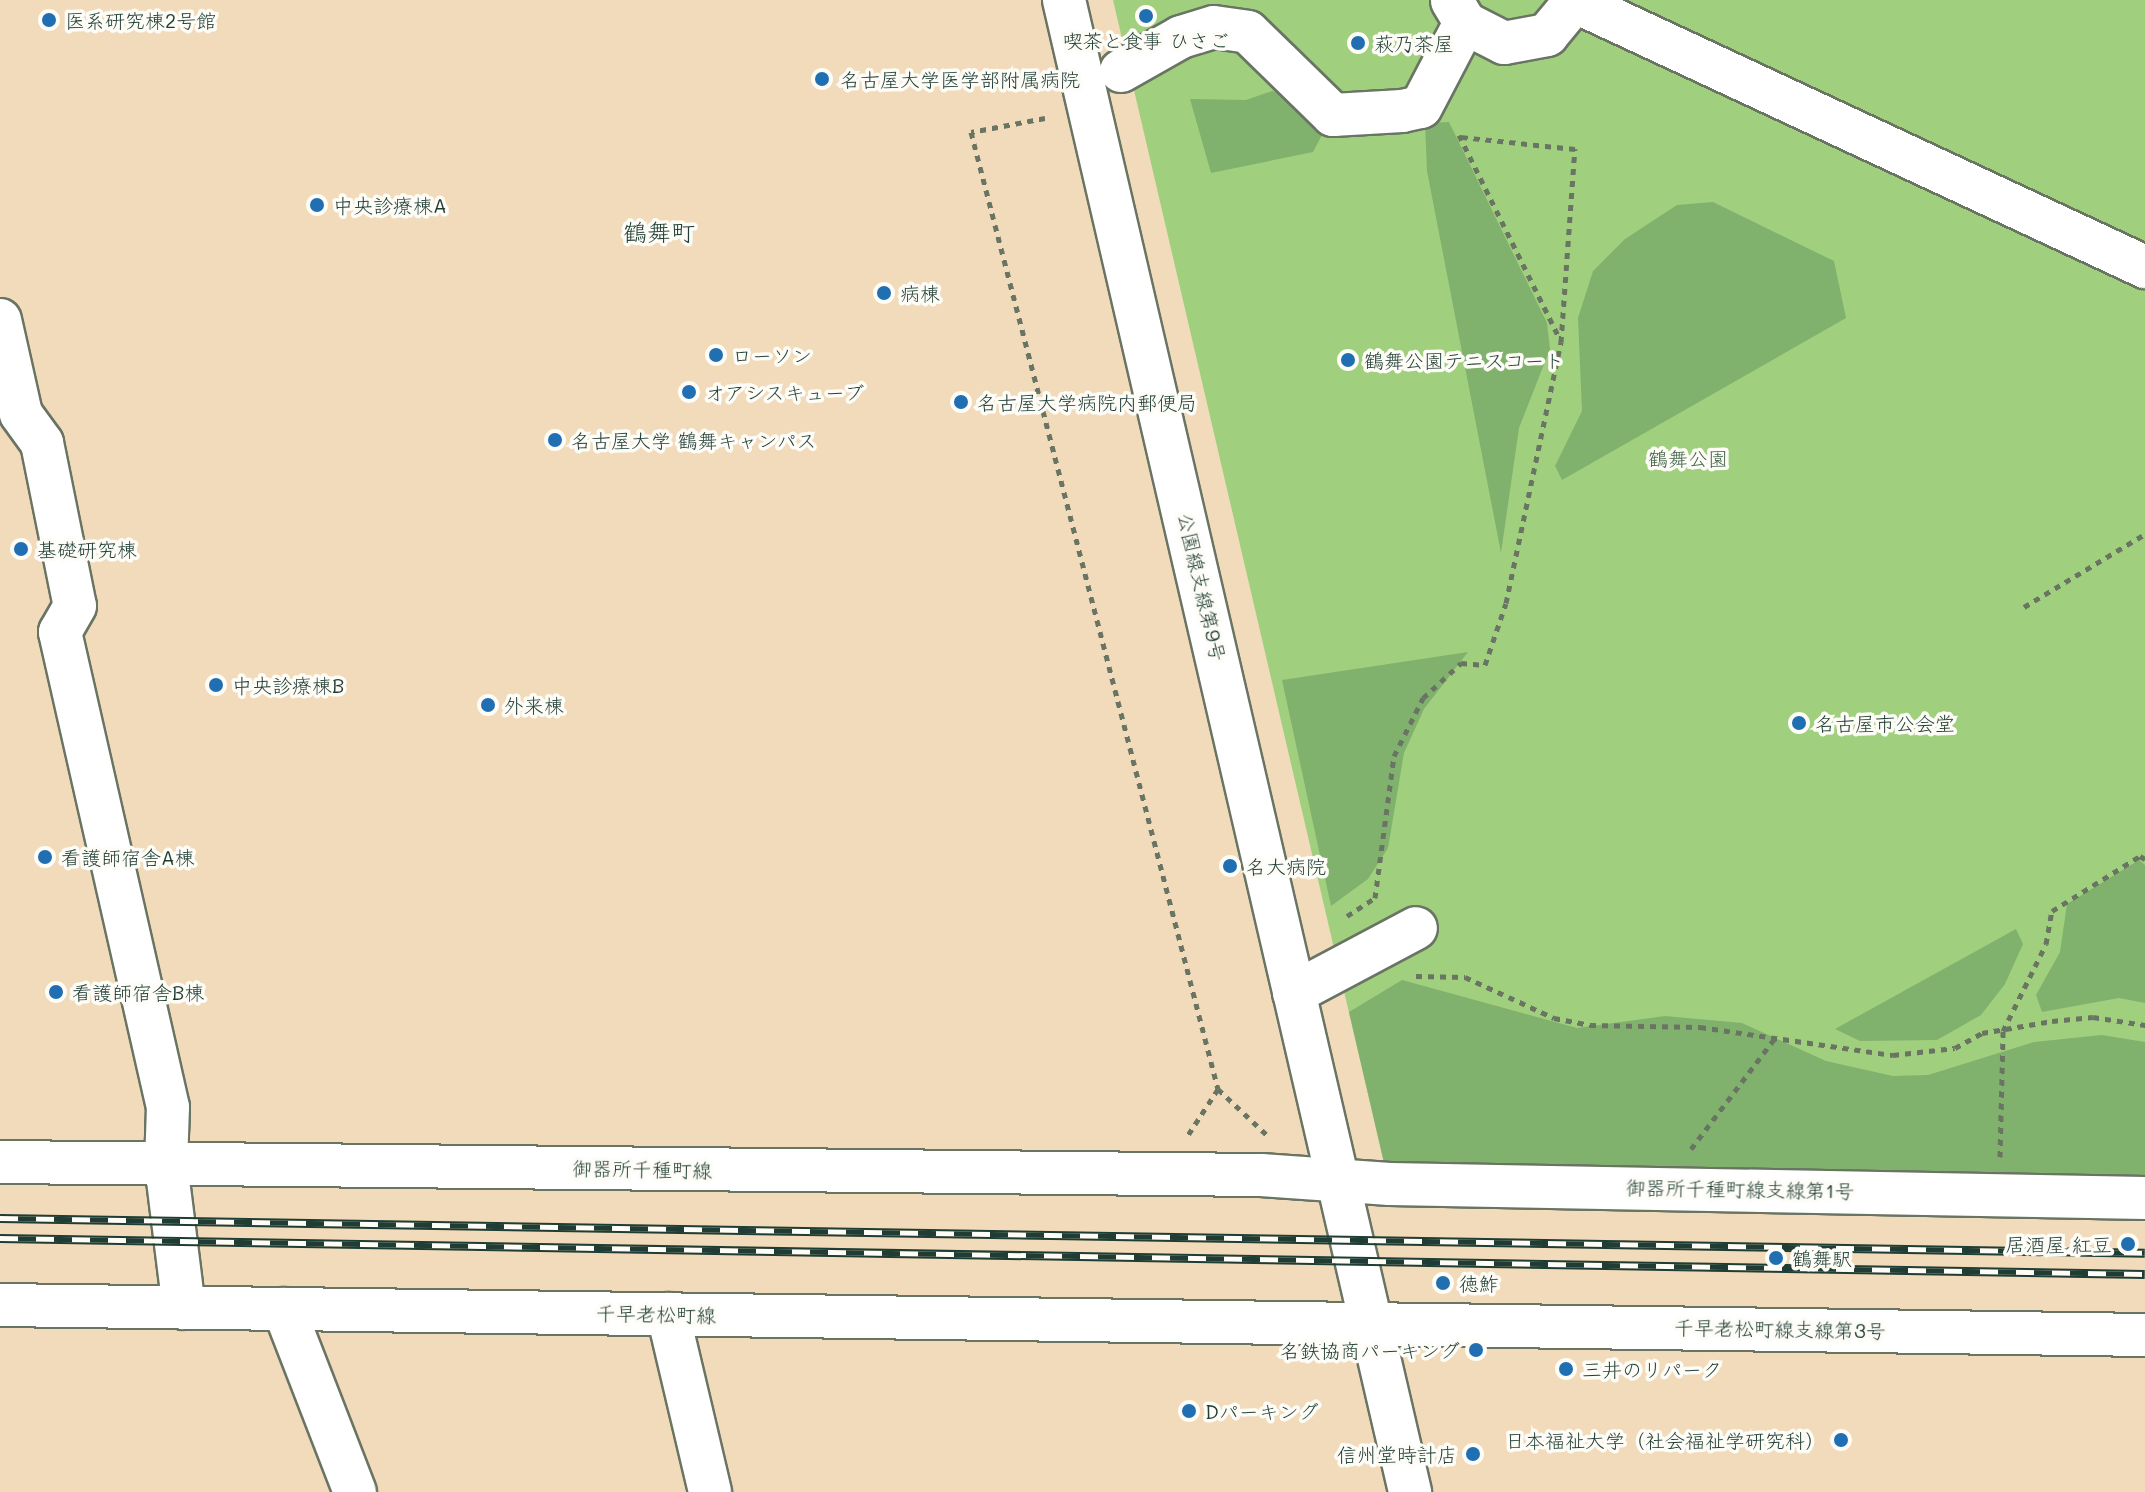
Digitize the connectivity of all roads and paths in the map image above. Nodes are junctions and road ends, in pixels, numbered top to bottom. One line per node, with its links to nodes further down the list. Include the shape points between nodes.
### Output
1 (1064, 0): 18 (street, 公園線支線第9号)
2 (1576, 1): 3 (street, via 1555,28 1526,43 1493,40); 9 (street)
3 (1458, 12): 6 (street)
4 (1258, 16): 5 (street, via 1181,37); 6 (street, via 1333,115 1421,107)
5 (1121, 71)
6 (1433, 84): 8 (path)
7 (1045, 118): 22 (path, via 971,132)
8 (1460, 137): 11 (path); 11 (path, via 1575,149)
9 (2145, 267)
10 (0, 320): 27 (street, via 21,414 42,443 75,606 60,632 168,1107)
11 (1561, 342): 15 (path, via 1506,603 1485,665 1461,663 1423,698 1394,756 1375,898)
12 (2145, 534): 13 (path)
13 (2024, 607)
14 (2145, 859): 20 (path, via 2140,856 2052,911 2046,944)
15 (1341, 920)
16 (1416, 928): 18 (street)
17 (1402, 980): 21 (path, via 1465,977 1533,1010 1590,1025 1700,1027)
18 (1294, 993): 29 (street, 公園線支線第9号)
19 (2145, 1025): 20 (path, via 2093,1017)
20 (2003, 1031): 21 (path, via 1955,1048 1893,1055); 28 (path)
21 (1775, 1038): 24 (path)
22 (1218, 1089): 23 (path); 25 (path)
23 (1181, 1144)
24 (1688, 1153)
25 (1279, 1158): 27 (street, 御器所千種町線); 29 (street, 御器所千種町線)
26 (0, 1162): 27 (street, 御器所千種町線)
27 (166, 1164): 32 (street)
28 (1999, 1170)
29 (1336, 1176): 30 (street, 御器所千種町線支線第1号, via 1390,1184); 35 (street, 公園線支線第9号)
30 (2145, 1198)
31 (0, 1305): 32 (street, 千早老松町線)
32 (184, 1308): 33 (street, 千早老松町線)
33 (284, 1309): 34 (street, 千早老松町線); 37 (street)
34 (668, 1314): 35 (street, 千早老松町線); 38 (street)
35 (1373, 1322): 36 (street, 千早老松町線支線第3号); 39 (street, 公園線支線第9号)
36 (2145, 1335)
37 (355, 1492)
38 (710, 1492)
39 (1410, 1492)

